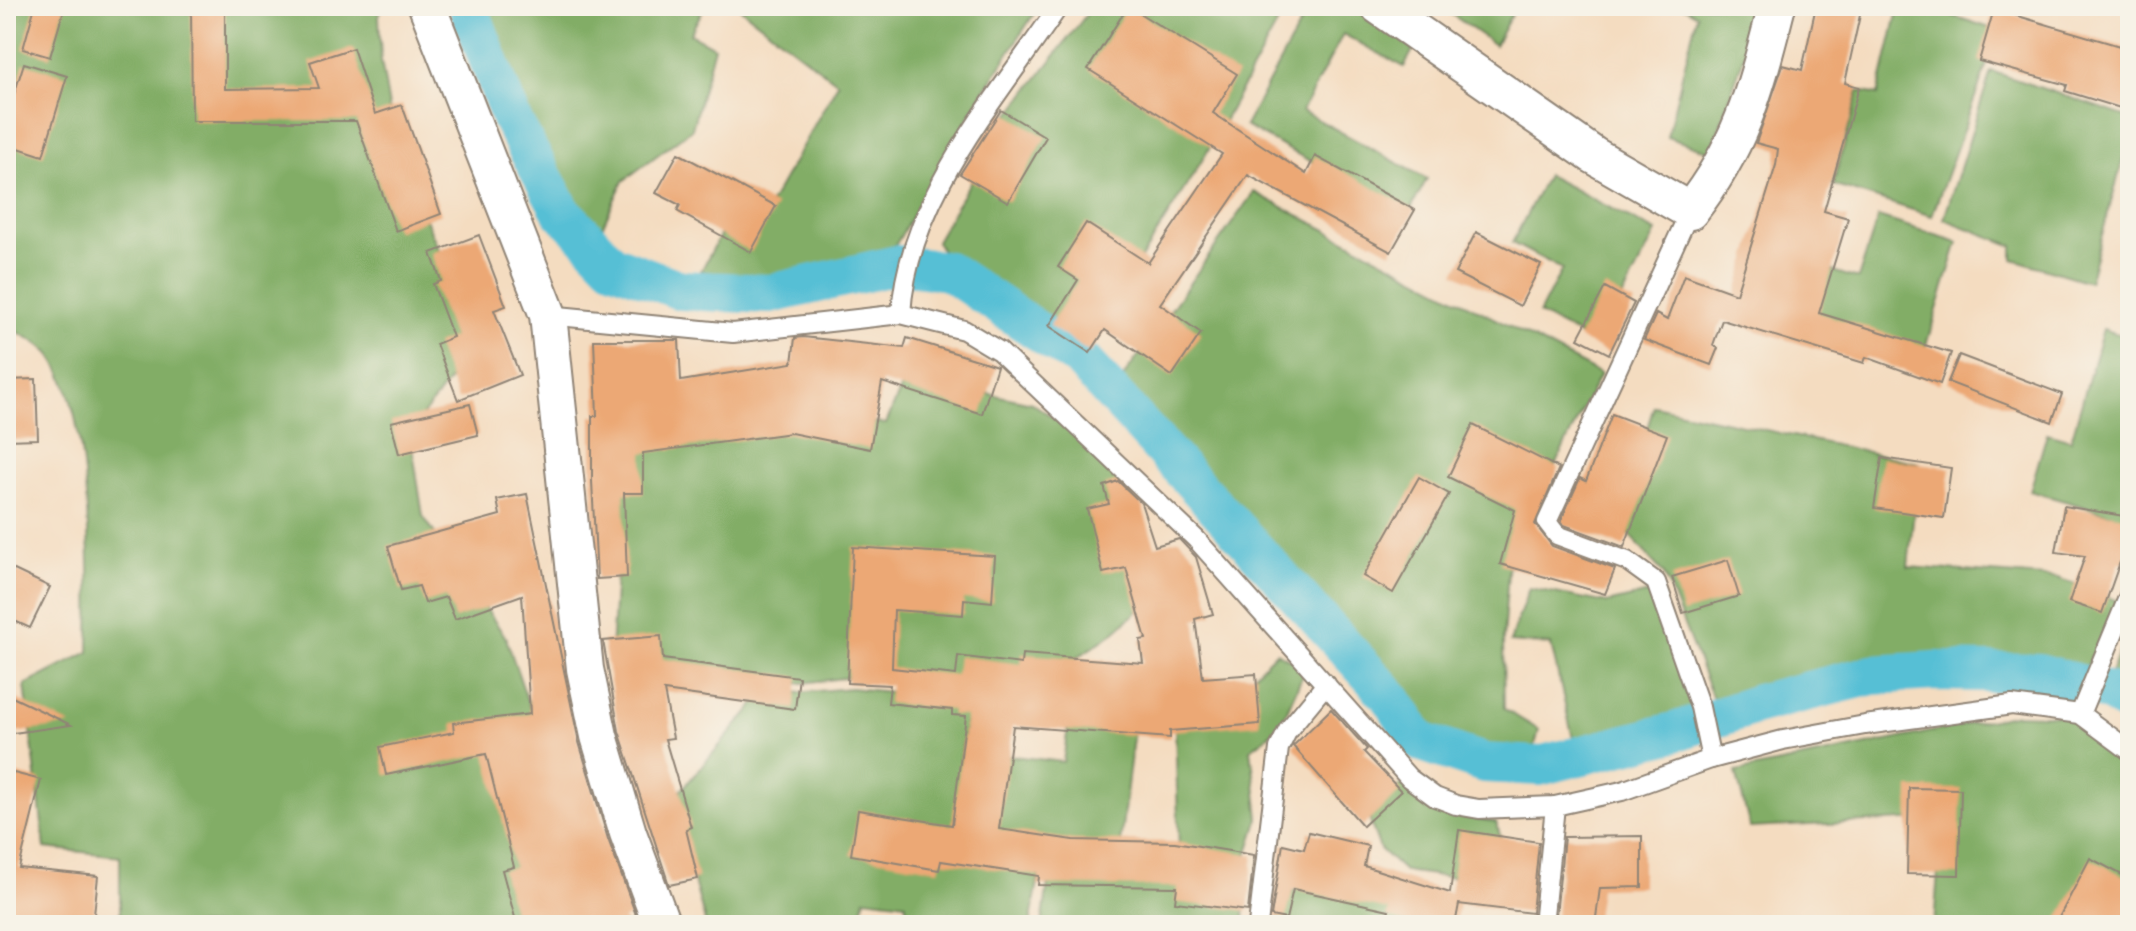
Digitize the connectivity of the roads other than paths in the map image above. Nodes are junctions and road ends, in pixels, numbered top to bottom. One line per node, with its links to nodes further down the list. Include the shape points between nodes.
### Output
1 (427, 6): 7 (street)
2 (1059, 6): 6 (lane, via 927,209 903,285)
3 (1379, 6): 5 (street, via 1593,155)
4 (1777, 6): 5 (street, via 1750,109 1721,169)
5 (1690, 211): 12 (lane, via 1547,522 1557,535 1627,561 1656,582 1700,707)
6 (901, 314): 7 (lane, via 733,333); 9 (lane, via 964,330 999,351 1196,539)
7 (548, 315): 14 (street, via 585,669 620,805)
8 (2130, 593): 10 (lane)
9 (1326, 684): 13 (lane, via 1409,778 1435,797 1479,809); 15 (lane, via 1279,748)
10 (2082, 709): 11 (lane); 12 (lane, via 1998,707 1851,727)
11 (2130, 751)
12 (1711, 759): 13 (lane, via 1622,791)
13 (1555, 806): 16 (lane)
14 (662, 925)
15 (1258, 925)
16 (1543, 925)

